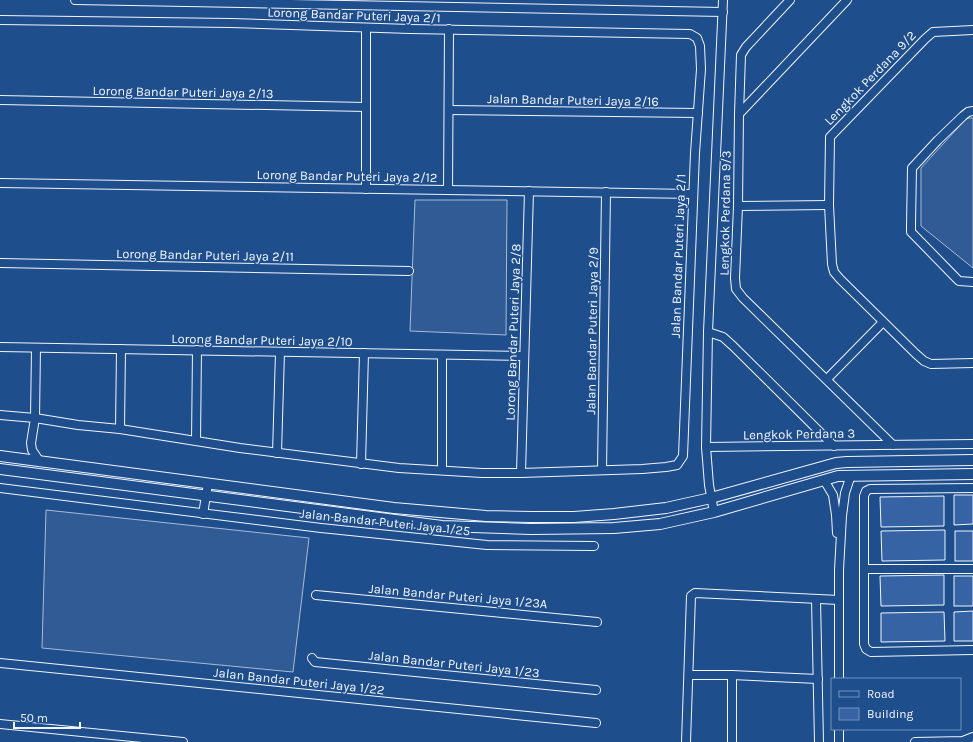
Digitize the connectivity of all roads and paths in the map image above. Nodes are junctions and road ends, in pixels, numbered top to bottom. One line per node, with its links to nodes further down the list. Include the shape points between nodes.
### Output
1 (75, 0): 5 (street)
2 (723, 0): 6 (street)
3 (790, 0): 17 (street, Lengkok Perdana 9/3, via 741,55)
4 (847, 0): 17 (street)
5 (454, 4): 6 (street)
6 (723, 12): 30 (street)
7 (0, 20): 8 (street, Lorong Bandar Puteri Jaya 2/1, via 231,23)
8 (366, 28): 9 (street, Lorong Bandar Puteri Jaya 2/1); 13 (street)
9 (450, 29): 11 (street, Lorong Bandar Puteri Jaya 2/1, via 690,34 697,38); 14 (street)
10 (973, 30): 24 (street, Lengkok Perdana 9/2, via 933,32 830,137)
11 (700, 46): 16 (street, Jalan Bandar Puteri Jaya 2/1)
12 (0, 100): 13 (street, Lorong Bandar Puteri Jaya 2/13)
13 (366, 107): 19 (street)
14 (449, 110): 16 (street, Jalan Bandar Puteri Jaya 2/16); 20 (street)
15 (973, 111): 28 (street, via 963,116 912,168 911,232 959,281)
16 (698, 113): 23 (street, Jalan Bandar Puteri Jaya 2/1)
17 (739, 114): 25 (street, Lengkok Perdana 9/3)
18 (0, 183): 19 (street, Lorong Bandar Puteri Jaya 2/12)
19 (366, 189): 20 (street, Lorong Bandar Puteri Jaya 2/12)
20 (448, 190): 21 (street, Lorong Bandar Puteri Jaya 2/12)
21 (529, 191): 22 (street, Lorong Bandar Puteri Jaya 2/12); 38 (street, Lorong Bandar Puteri Jaya 2/8)
22 (606, 192): 23 (street, Lorong Bandar Puteri Jaya 2/12); 56 (street, Jalan Bandar Puteri Jaya 2/9)
23 (693, 194): 56 (street, Jalan Bandar Puteri Jaya 2/1, via 683,456 677,465 666,467)
24 (829, 205): 25 (street); 29 (street, Lengkok Perdana 9/2, via 834,272)
25 (738, 206): 40 (street, Lengkok Perdana 9/3, via 736,290)
26 (0, 263): 27 (street, Lorong Bandar Puteri Jaya 2/11)
27 (409, 271)
28 (973, 282)
29 (884, 322): 39 (street, Lengkok Perdana 9/2, via 924,361 931,364); 40 (street)
30 (708, 332): 47 (street, via 723,337 733,346); 48 (street)
31 (0, 347): 32 (street, Lorong Bandar Puteri Jaya 2/10)
32 (36, 348): 33 (street, Lorong Bandar Puteri Jaya 2/10); 42 (street)
33 (121, 349): 34 (street, Lorong Bandar Puteri Jaya 2/10); 43 (street)
34 (197, 350): 35 (street, Lorong Bandar Puteri Jaya 2/10); 44 (street)
35 (280, 352): 36 (street, Lorong Bandar Puteri Jaya 2/10); 49 (street)
36 (364, 353): 37 (street, Lorong Bandar Puteri Jaya 2/10); 53 (street)
37 (442, 355): 38 (street, Lorong Bandar Puteri Jaya 2/10); 55 (street)
38 (524, 356): 57 (street, Lorong Bandar Puteri Jaya 2/8)
39 (973, 363)
40 (827, 379): 46 (street, Lengkok Perdana 9/3)
41 (0, 415): 42 (street)
42 (35, 418): 43 (street); 52 (street, via 31,443 32,450)
43 (120, 429): 44 (street)
44 (196, 441): 49 (street)
45 (973, 444): 46 (street)
46 (893, 445): 47 (street, Lengkok Perdana 3)
47 (834, 446): 48 (street, Lengkok Perdana 3)
48 (706, 447): 65 (street)
49 (277, 453): 53 (street)
50 (0, 456): 52 (street)
51 (973, 460): 65 (street, via 836,463)
52 (40, 462): 61 (street)
53 (361, 464): 55 (street)
54 (0, 470): 64 (street)
55 (442, 470): 57 (street)
56 (602, 470): 57 (street)
57 (521, 474)
58 (973, 474): 59 (street)
59 (852, 475): 60 (street); 70 (street, via 845,493 842,516)
60 (824, 480): 66 (street); 70 (street, via 833,495)
61 (208, 484): 64 (street); 65 (street, via 394,508 486,516 614,514 666,508)
62 (0, 488): 67 (street, Jalan Bandar Puteri Jaya 1/25)
63 (973, 488): 71 (street, via 866,491)
64 (206, 495): 66 (street, via 442,526 524,529 638,526 660,524); 67 (street)
65 (712, 498): 66 (street)
66 (714, 512)
67 (203, 514): 68 (street, Jalan Bandar Puteri Jaya 1/25, via 487,545)
68 (594, 546)
69 (973, 569): 71 (street)
70 (840, 570): 74 (street)
71 (864, 570): 76 (street, via 866,649 871,652)
72 (316, 595): 75 (street, Jalan Bandar Puteri Jaya 1/23A)
73 (816, 599): 74 (street); 79 (street, via 695,593 691,596); 81 (street)
74 (839, 600): 82 (street)
75 (598, 622)
76 (973, 650)
77 (312, 658): 83 (street, Jalan Bandar Puteri Jaya 1/23, via 315,662)
78 (0, 663): 84 (street, Jalan Bandar Puteri Jaya 1/22)
79 (689, 675): 80 (street); 89 (street)
80 (732, 675): 81 (street); 90 (street)
81 (818, 678): 91 (street)
82 (839, 678)
83 (596, 690)
84 (596, 722)
85 (0, 724): 88 (street)
86 (839, 730): 92 (street)
87 (973, 737): 93 (street, via 963,741)
88 (183, 742)
89 (686, 742)
90 (732, 742)
91 (820, 742)
92 (839, 742)
93 (915, 742)

